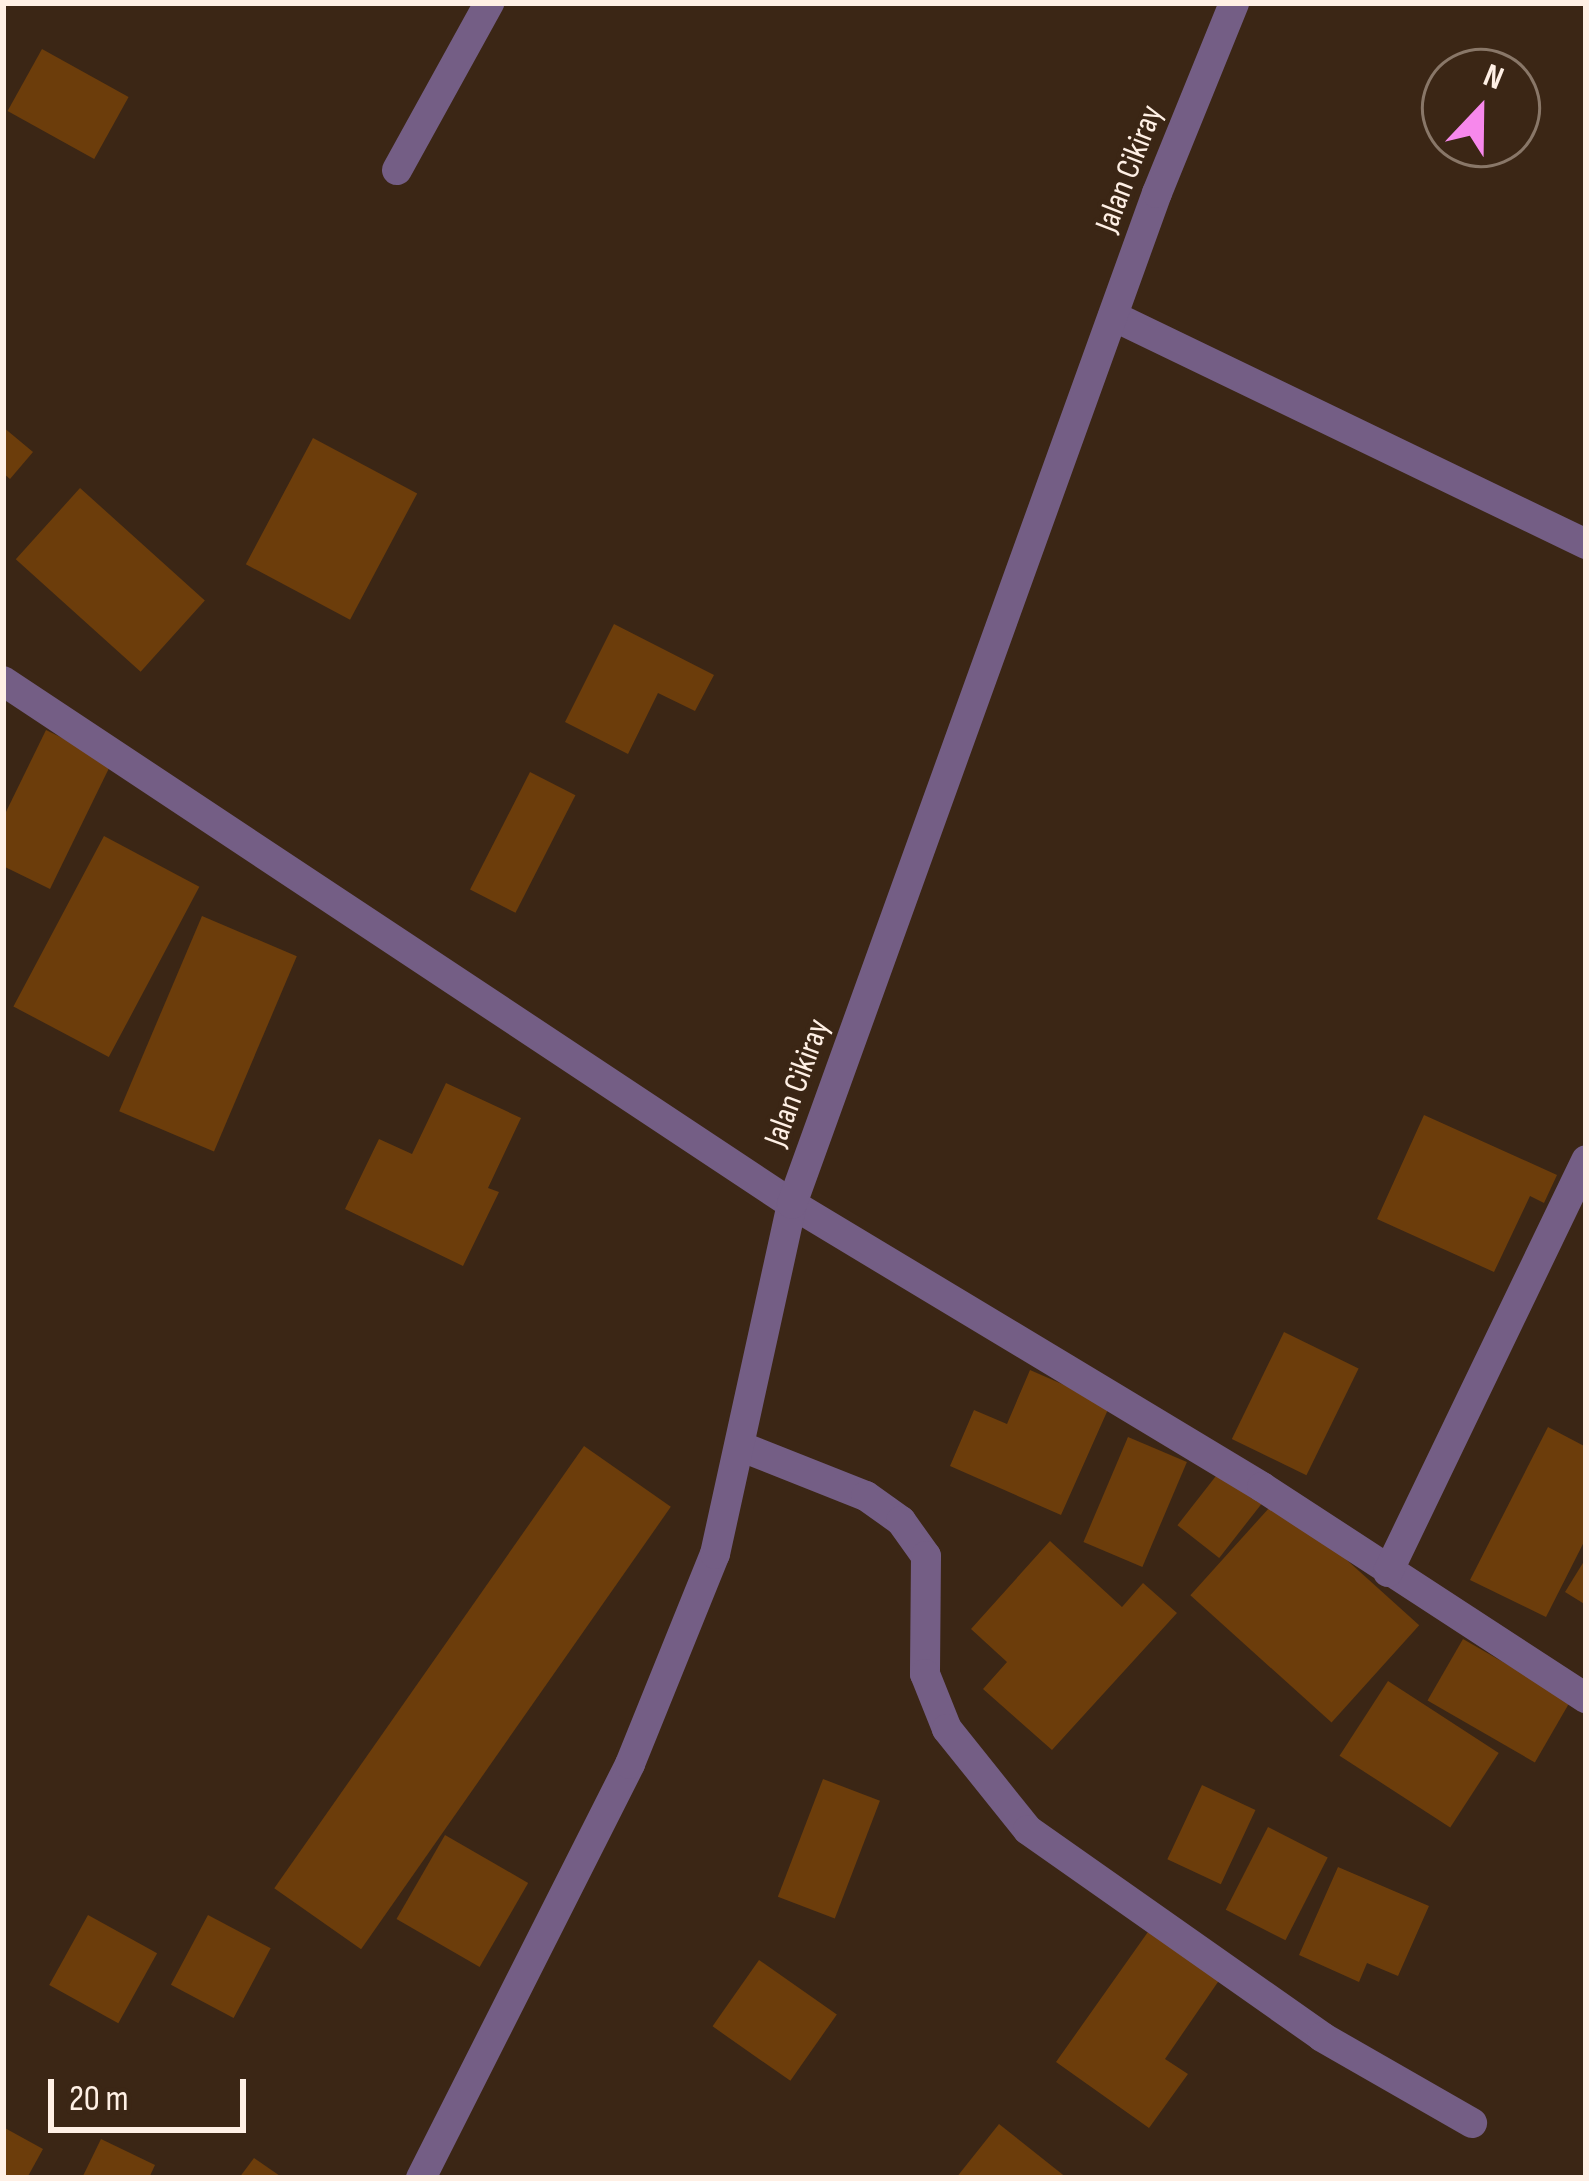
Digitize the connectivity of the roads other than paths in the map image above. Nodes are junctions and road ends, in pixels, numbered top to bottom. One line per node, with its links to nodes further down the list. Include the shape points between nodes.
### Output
1 (489, 3): 3 (street)
2 (1234, 3): 4 (street, Jalan Cikiray)
3 (397, 170)
4 (1113, 316): 5 (street); 8 (street, Jalan Cikiray)
5 (1586, 544)
6 (3, 681): 8 (street)
7 (1586, 1160): 10 (street)
8 (792, 1204): 9 (street, Jalan Cikiray); 10 (street, via 1262,1487)
9 (742, 1447): 12 (street, via 866,1496 901,1521 926,1556 925,1674 946,1729 1028,1830 1322,2037); 13 (street, Jalan Cikiray, via 715,1554 630,1764)
10 (1388, 1573): 11 (street)
11 (1586, 1698)
12 (1472, 2123)
13 (421, 2178)

